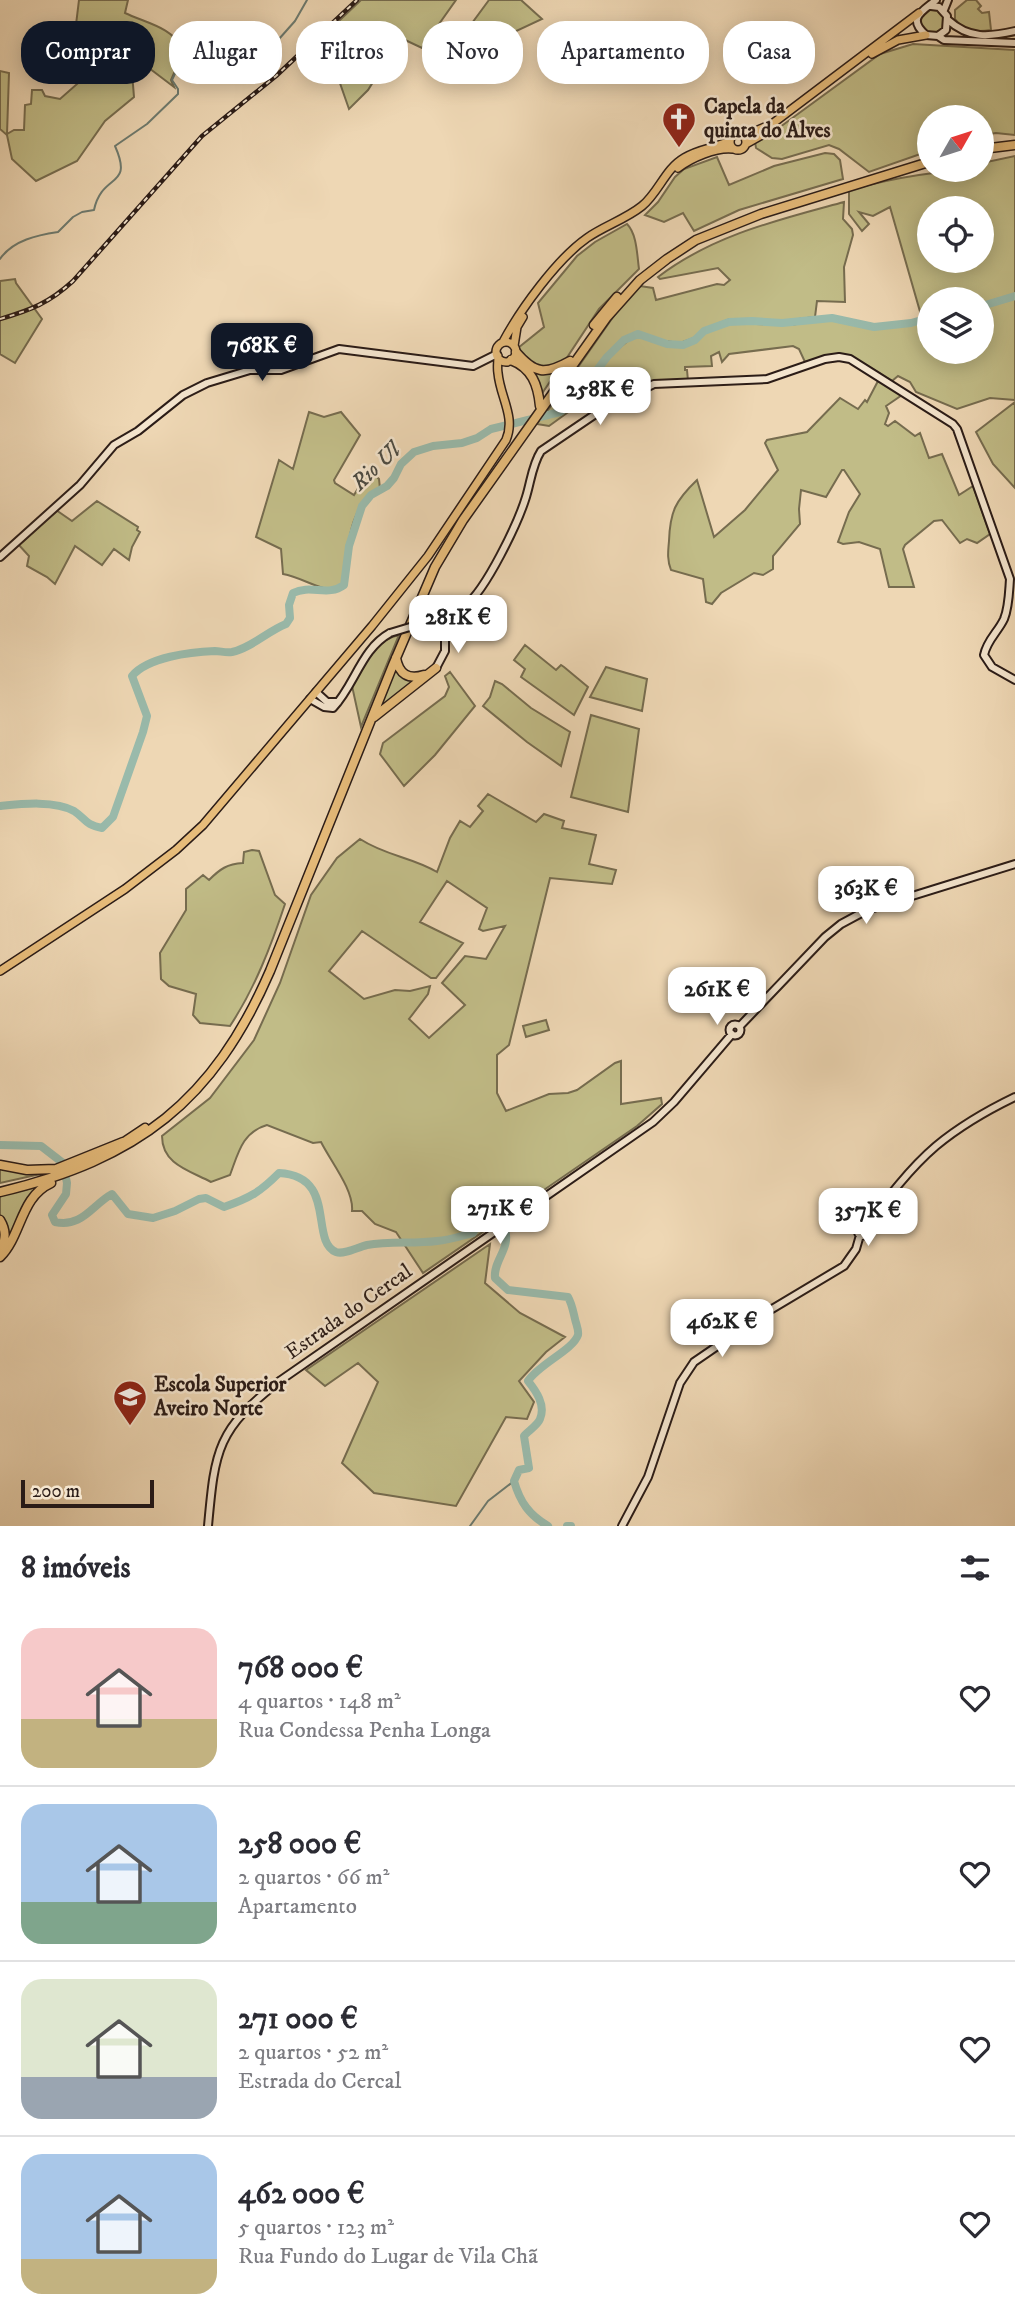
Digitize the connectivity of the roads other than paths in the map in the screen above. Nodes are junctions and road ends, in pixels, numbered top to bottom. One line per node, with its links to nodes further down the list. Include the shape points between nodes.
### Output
1 (936, 0): 3 (street)
2 (948, 0): 4 (street)
3 (929, 6): 4 (street); 5 (street)
4 (944, 10): 6 (street)
5 (919, 13): 8 (street, via 919,28); 11 (main road)
6 (948, 20): 7 (street, via 975,36); 9 (street, via 946,30)
7 (1015, 31)
8 (926, 35): 9 (street); 11 (main road, via 877,50 775,127)
9 (938, 36): 10 (street)
10 (1015, 43)
11 (745, 140): 12 (main road, via 742,149); 12 (main road, via 734,135)
12 (731, 145): 17 (main road, via 683,158 644,204 574,248 520,313); 19 (main road, via 682,165 646,208 564,265 517,327)
13 (1015, 147): 14 (highway)
14 (994, 149)
15 (917, 165): 20 (highway, via 739,217 690,240 621,293)
16 (917, 165): 22 (highway, via 740,221 677,251 623,298)
17 (503, 342): 18 (main road); 19 (main road)
18 (497, 355): 19 (main road); 21 (main road); 24 (street, via 473,366 347,348 281,370 245,371 218,379 183,395 114,445 80,485)
19 (512, 355): 20 (highway, via 542,371); 21 (main road); 22 (highway, via 534,379)
20 (570, 361): 22 (highway)
21 (497, 370): 31 (main road, via 510,429 506,440 428,556)
22 (541, 407): 23 (highway)
23 (524, 431): 28 (highway, via 443,551); 39 (highway, via 450,535 426,580 270,962 221,1055 165,1113 126,1141)
24 (0, 557)
25 (445, 616): 26 (street); 27 (street); 30 (street, via 475,598 491,572 525,500 541,451 618,401 654,384 767,379 839,357 850,359 957,429 1010,579 1003,621 984,655 992,667)
26 (436, 620): 27 (street); 33 (street, bridge, via 379,639)
27 (445, 632): 29 (street, via 445,651)
28 (396, 658): 29 (highway, via 398,668 410,677); 34 (highway)
29 (436, 668): 34 (highway)
30 (1015, 680)
31 (316, 692): 32 (main road); 33 (street, via 327,702)
32 (310, 699): 33 (street, via 328,708); 36 (main road, via 190,838 125,889)
33 (338, 702)
34 (370, 722): 39 (highway, via 270,971 236,1037 211,1074 178,1107 135,1141)
35 (1015, 864): 45 (street, Estrada do Cercal, via 877,906 841,924 653,1122 281,1380 246,1409 226,1435 216,1459)
36 (0, 971)
37 (1015, 1097): 46 (street, via 935,1147 862,1232 844,1266 694,1362 680,1383 648,1476)
38 (0, 1165): 40 (highway)
39 (73, 1169): 40 (highway)
40 (57, 1175): 41 (highway); 44 (highway, via 30,1201)
41 (0, 1190)
42 (0, 1220): 43 (highway, via 5,1230)
43 (0, 1251)
44 (0, 1257)
45 (208, 1526)
46 (622, 1526)

